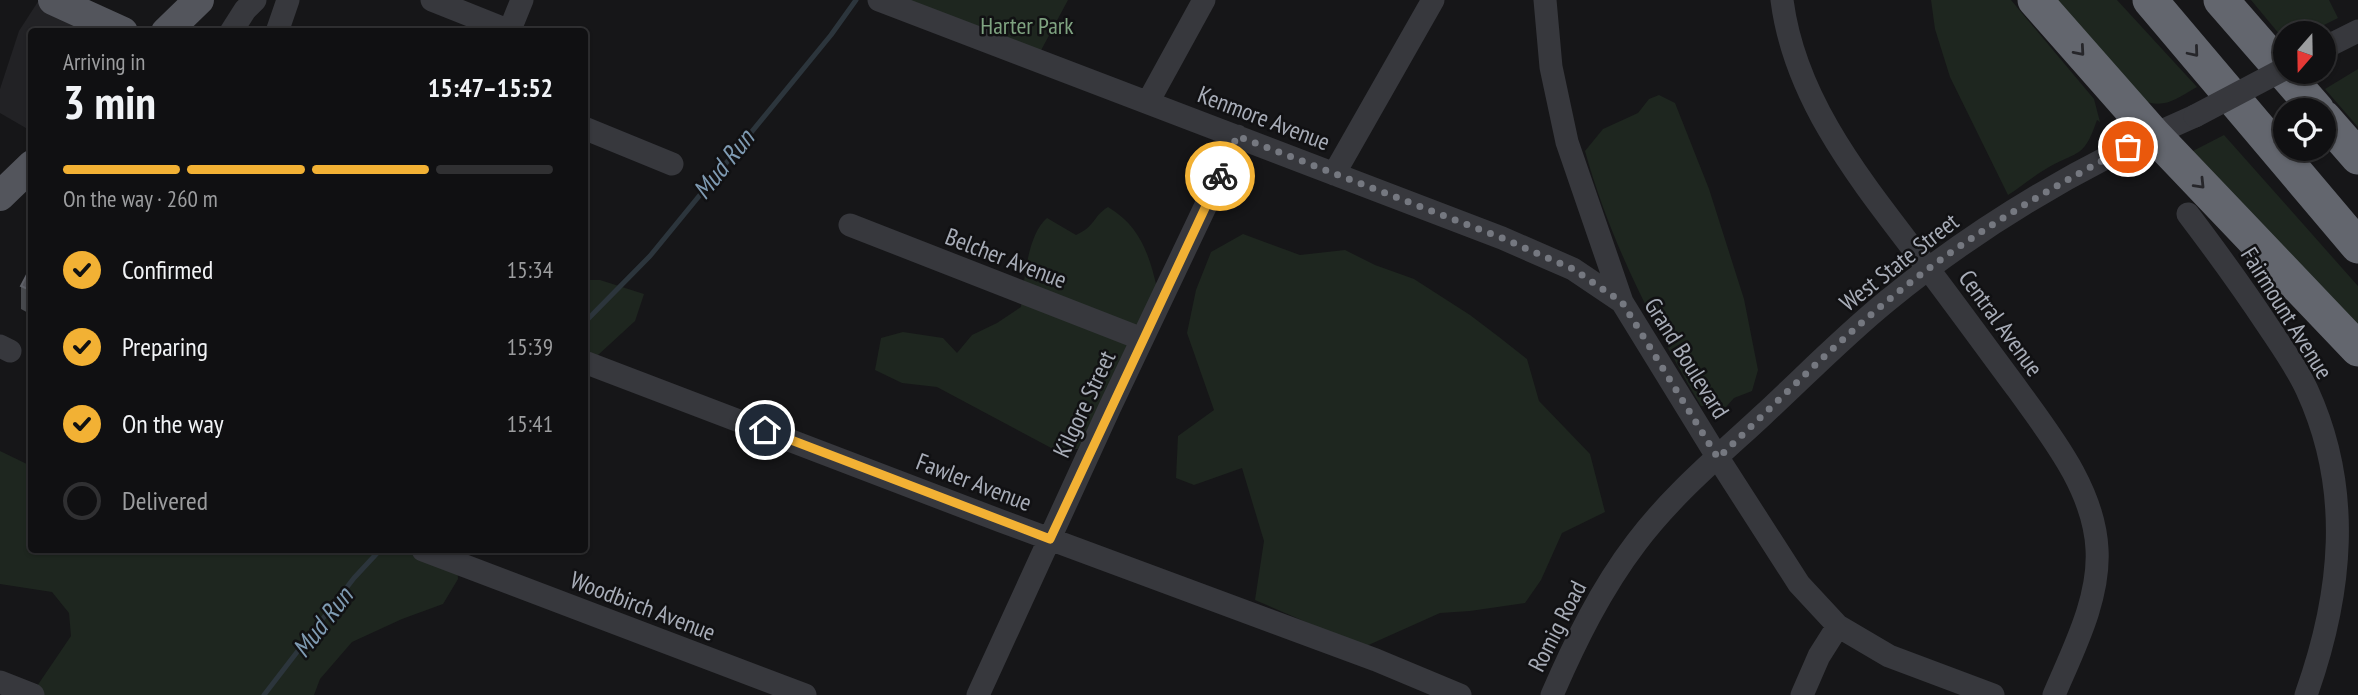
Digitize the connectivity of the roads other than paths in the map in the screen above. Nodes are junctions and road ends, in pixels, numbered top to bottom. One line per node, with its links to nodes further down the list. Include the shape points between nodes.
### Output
1 (53, 0): 15 (main road)
2 (199, 0): 17 (main road)
3 (255, 0): 18 (street)
4 (288, 0): 19 (street)
5 (432, 0): 16 (street)
6 (522, 0): 20 (street)
7 (880, 0): 25 (street, Kenmore Avenue)
8 (1204, 0): 25 (street)
9 (1433, 0): 33 (street)
10 (1545, 0): 39 (street, Grand Boulevard, via 1551,67 1567,142)
11 (1782, 0): 38 (street, Central Avenue, via 1801,75 1819,114 1860,179)
12 (2035, 0): 28 (highway, one-way to 28)
13 (2150, 0): 37 (highway, one-way to 37)
14 (2221, 0): 24 (highway)
15 (89, 24)
16 (478, 25)
17 (173, 28)
18 (234, 28)
19 (278, 28)
20 (510, 28)
21 (2358, 31): 22 (street)
22 (2336, 42)
23 (2273, 75): 28 (street, West State Street, bridge)
24 (2307, 98)
25 (1148, 102): 29 (street, Kenmore Avenue)
26 (588, 130): 31 (street)
27 (2336, 132): 30 (highway)
28 (2153, 134): 38 (street, West State Street, via 2042,193); 41 (highway, one-way to 41)
29 (1237, 136): 33 (street, Kenmore Avenue); 40 (street, Kilgore Street)
30 (2358, 157)
31 (672, 164)
32 (28, 169): 34 (main road)
33 (1334, 174): 39 (street, Kenmore Avenue, via 1556,260)
34 (0, 196)
35 (2188, 214): 57 (street, Fairmount Avenue, via 2239,282 2306,388 2334,471 2336,569 2330,611)
36 (850, 225): 40 (street, Belcher Avenue)
37 (2358, 246)
38 (1928, 269): 43 (street, West State Street, via 1856,329); 56 (street, Central Avenue, via 2041,422 2088,504 2095,528 2096,577)
39 (1622, 302): 43 (street, Grand Boulevard)
40 (1142, 340): 44 (street, Kilgore Street)
41 (2358, 349)
42 (588, 363): 44 (street, Fawler Avenue)
43 (1718, 458): 46 (street, West State Street, via 1671,501); 47 (street, Grand Boulevard, via 1799,584)
44 (1050, 539): 51 (street, Kilgore Street); 52 (street, Fawler Avenue)
45 (431, 553): 50 (street, Woodbirch Avenue)
46 (1610, 582): 53 (street, Romig Road, via 1593,607)
47 (1838, 626): 54 (street); 55 (street, Grand Boulevard, via 1889,656)
48 (0, 682): 49 (street)
49 (33, 695)
50 (806, 695)
51 (978, 695)
52 (1460, 695)
53 (1552, 695)
54 (1802, 695)
55 (1993, 695)
56 (2054, 695)
57 (2306, 695)

